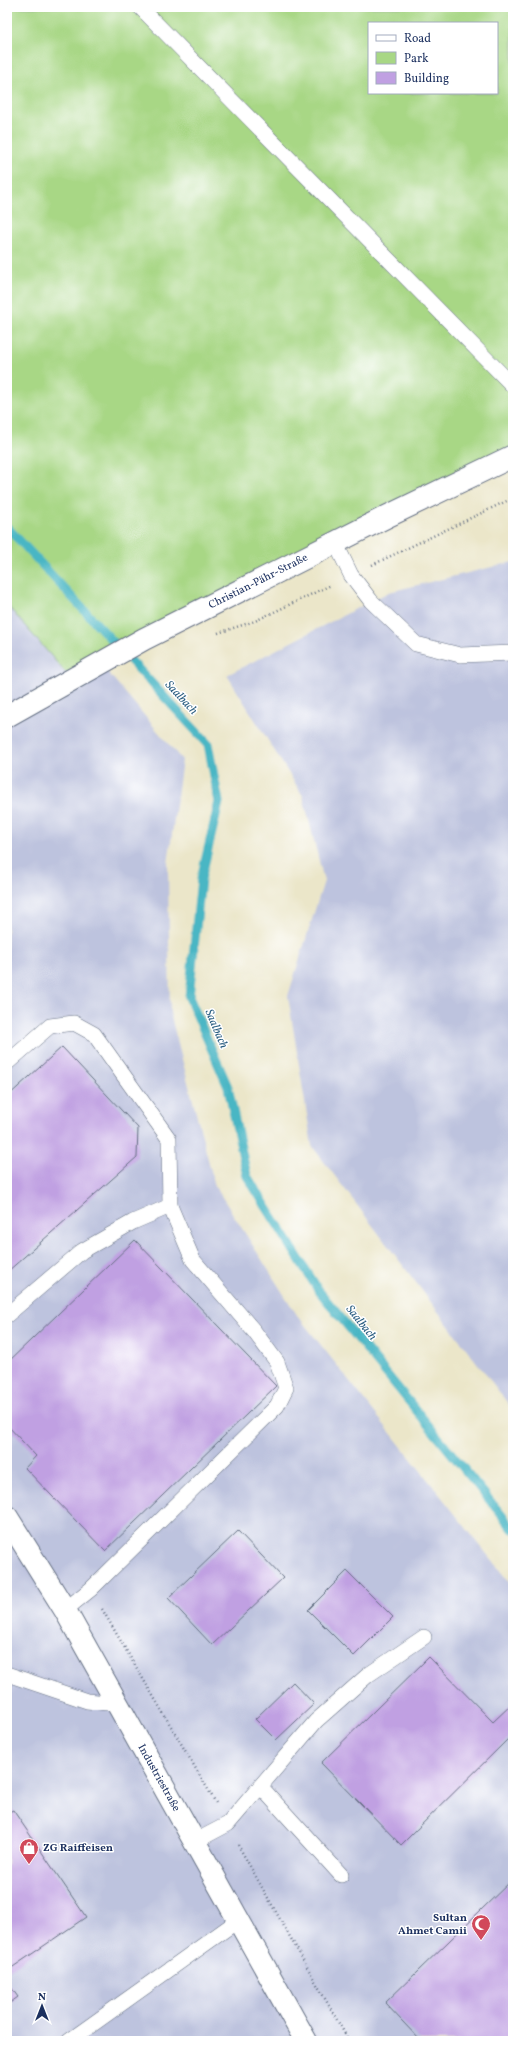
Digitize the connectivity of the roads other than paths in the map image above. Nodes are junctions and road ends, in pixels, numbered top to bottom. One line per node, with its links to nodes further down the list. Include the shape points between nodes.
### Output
1 (140, 7): 2 (lane)
2 (513, 386)
3 (513, 456): 4 (street, Christian-Pähr-Straße)
4 (335, 542): 5 (lane, via 351,575 371,601 416,644 460,655); 6 (street, Christian-Pähr-Straße, via 144,639)
5 (513, 654)
6 (7, 716)
7 (7, 1063): 8 (lane, via 50,1026 74,1024 94,1034 169,1139)
8 (170, 1206): 9 (lane, via 133,1222 82,1251); 11 (lane, via 194,1260 277,1362 286,1388 277,1406 91,1589)
9 (7, 1315)
10 (7, 1518): 11 (street, Industriestraße)
11 (65, 1610): 14 (street, Industriestraße)
12 (424, 1637): 15 (lane, via 368,1675 316,1721)
13 (7, 1674): 14 (lane, via 87,1701)
14 (118, 1704): 16 (street, Industriestraße)
15 (262, 1787): 16 (lane, via 228,1824); 17 (lane)
16 (194, 1842): 18 (street, Industriestraße)
17 (341, 1875)
18 (240, 1919): 19 (lane); 20 (street, Industriestraße)
19 (69, 2041)
20 (306, 2041)

